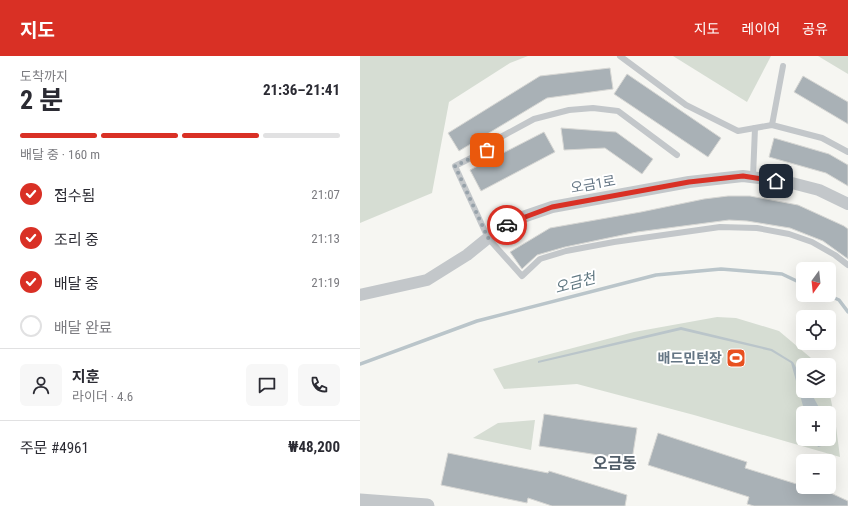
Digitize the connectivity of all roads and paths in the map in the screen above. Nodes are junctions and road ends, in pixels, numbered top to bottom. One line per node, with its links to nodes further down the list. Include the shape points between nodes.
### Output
1 (620, 56): 4 (lane, via 686,105 738,131)
2 (783, 66): 3 (lane)
3 (772, 125): 4 (lane); 5 (lane, via 822,138)
4 (755, 128): 7 (lane)
5 (848, 152)
6 (677, 155): 9 (lane, via 618,111 593,108 569,110 534,119 499,138 487,150 455,166)
7 (753, 177): 8 (street, 오금1로, via 819,190); 9 (street, 오금1로, via 689,182 552,207 517,220)
8 (848, 204)
9 (488, 238): 10 (lane, via 522,276 540,259 566,251 720,226 757,228 789,234 812,242); 11 (street, 오금1로, via 467,255 427,280)
10 (848, 265)
11 (360, 295)
12 (360, 501): 13 (street)
13 (427, 506)

